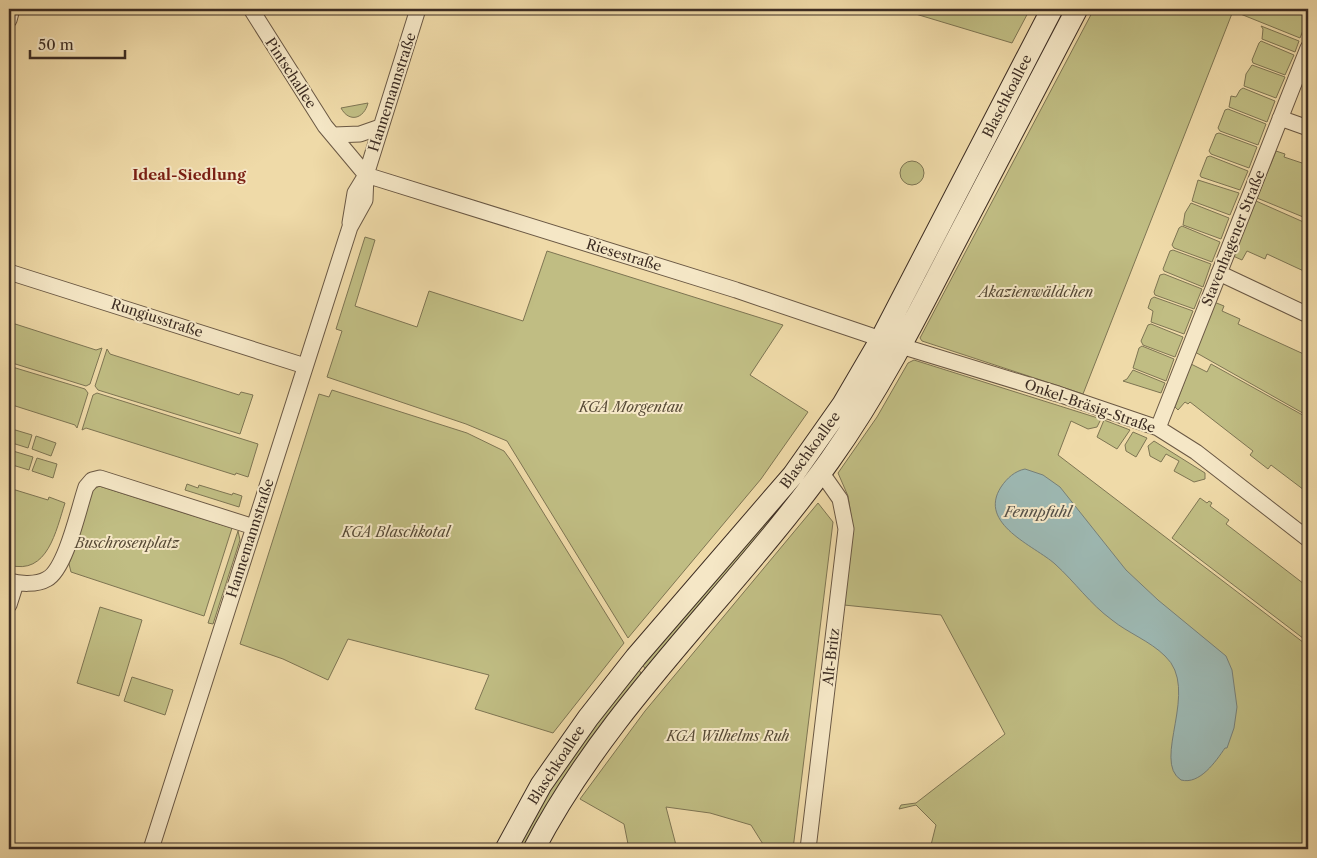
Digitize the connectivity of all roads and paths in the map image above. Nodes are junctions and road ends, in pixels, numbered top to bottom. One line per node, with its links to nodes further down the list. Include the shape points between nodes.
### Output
1 (12, 9): 6 (street)
2 (251, 9): 11 (street, Pintschallee, via 325,126)
3 (418, 9): 9 (street, Hannemannstraße)
4 (1052, 9): 16 (main road, Blaschkoallee)
5 (1077, 9): 17 (main road, Blaschkoallee)
6 (9, 20)
7 (1308, 48): 8 (street, Stavenhagener Straße)
8 (1280, 118): 10 (street); 14 (street, Stavenhagener Straße)
9 (380, 127): 11 (street, via 360,134); 12 (street, Hannemannstraße)
10 (1308, 128)
11 (334, 135): 12 (street, Pintschallee)
12 (366, 175): 16 (street, Riesestraße); 18 (street, Hannemannstraße, via 364,204 350,227)
13 (9, 272): 18 (street, Rungiusstraße)
14 (1219, 273): 15 (street); 19 (street, Stavenhagener Straße)
15 (1308, 315)
16 (881, 339): 26 (main road, Blaschkoallee, via 843,404 793,475 636,657 573,738 540,785)
17 (901, 346): 19 (street, Onkel-Bräsig-Straße); 20 (main road, Blaschkoallee, via 856,422)
18 (305, 366): 21 (street, Hannemannstraße)
19 (1158, 428): 22 (street, Onkel-Bräsig-Straße, via 1196,452)
20 (821, 472): 27 (main road, Blaschkoallee, via 606,735 561,800); 28 (street, Alt-Britz, via 840,499 846,529)
21 (254, 527): 23 (street, via 100,478 86,486 61,563 53,574 47,580); 25 (street, Hannemannstraße)
22 (1308, 539)
23 (12, 582): 24 (street)
24 (9, 605)
25 (151, 849)
26 (506, 849)
27 (534, 849)
28 (808, 849)

